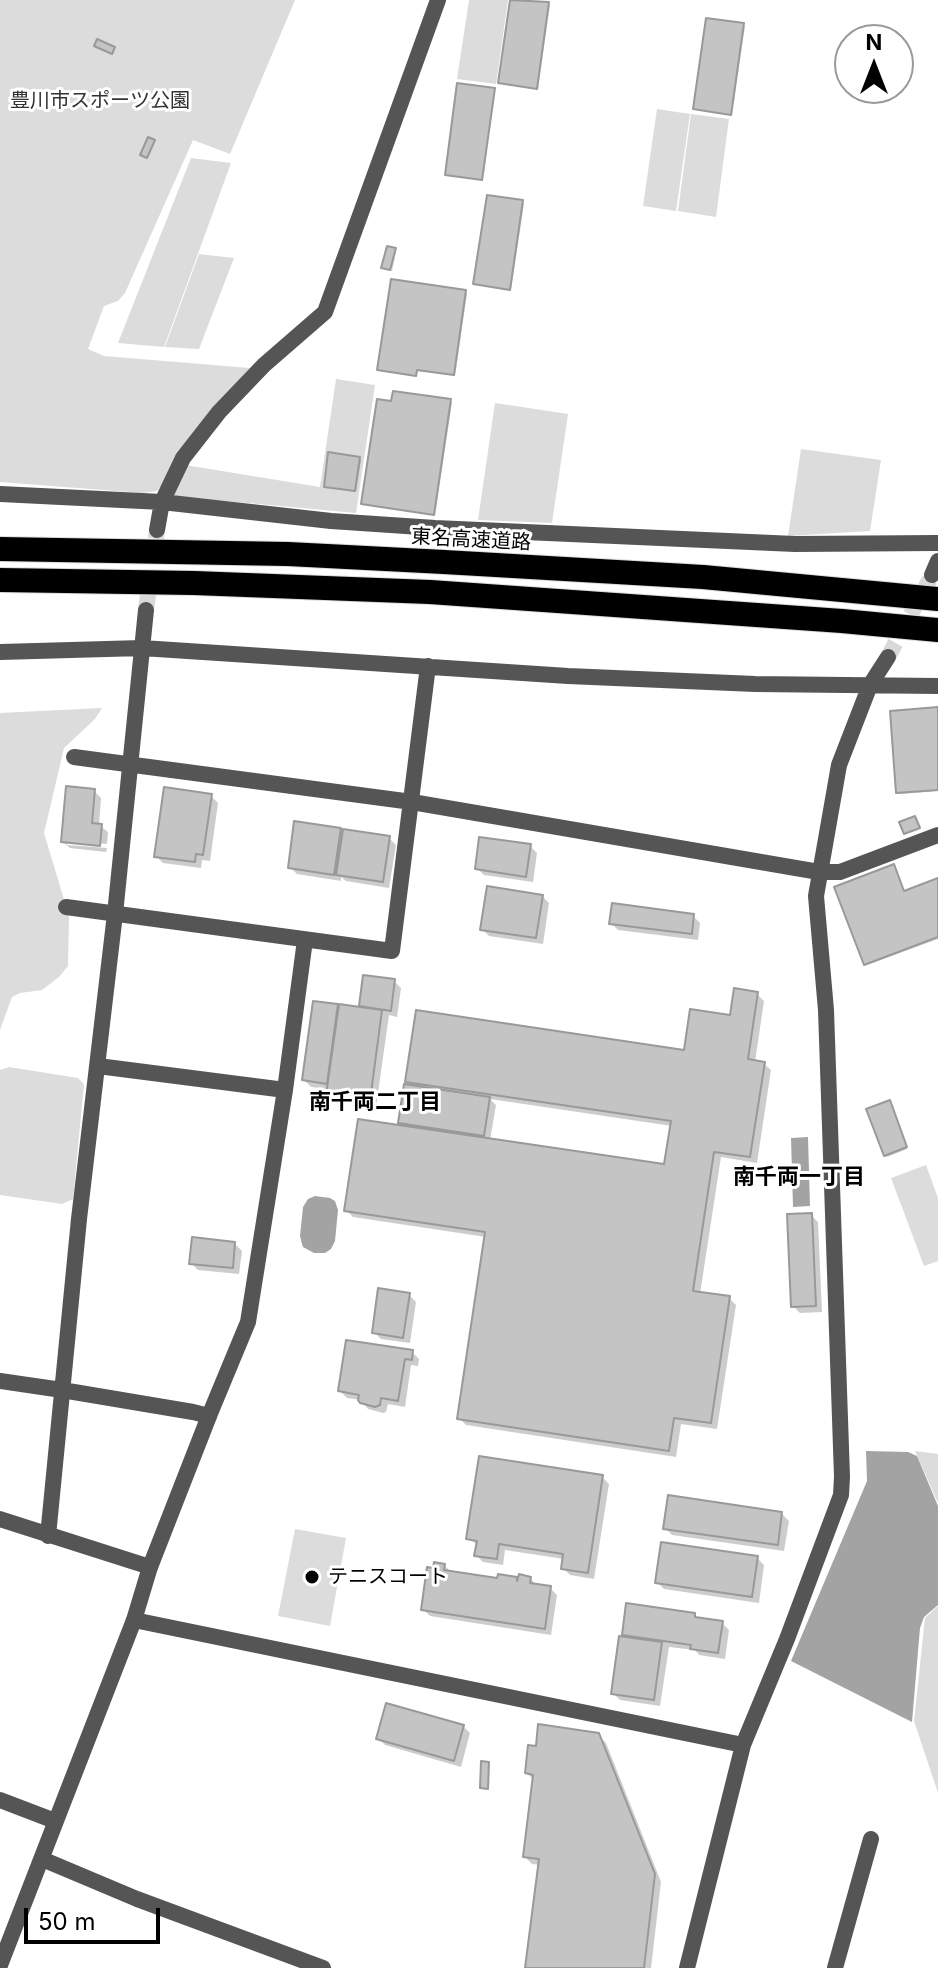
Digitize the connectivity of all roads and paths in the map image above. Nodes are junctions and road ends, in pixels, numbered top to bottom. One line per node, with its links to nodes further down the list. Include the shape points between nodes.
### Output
1 (438, 0): 3 (street, via 325,312 219,412 183,458)
2 (0, 494): 3 (street)
3 (162, 502): 4 (street); 5 (street, via 435,528 795,544)
4 (157, 530)
5 (938, 543)
6 (0, 549): 8 (highway, 東名高速道路, via 444,562 703,577)
7 (0, 580): 10 (highway, via 430,592)
8 (938, 599)
9 (146, 610): 11 (street)
10 (938, 630)
11 (142, 648): 12 (street); 14 (street); 18 (street)
12 (0, 652)
13 (888, 657): 15 (street)
14 (428, 666): 15 (street); 19 (street)
15 (870, 685): 16 (street); 21 (street, via 839,765)
16 (938, 686)
17 (74, 757): 18 (street)
18 (130, 764): 19 (street); 23 (street)
19 (412, 802): 21 (street); 24 (street, via 392,951)
20 (938, 835): 21 (street, via 840,872)
21 (819, 872): 34 (street, via 841,1495)
22 (66, 907): 23 (street)
23 (115, 914): 24 (street); 25 (street)
24 (305, 940): 26 (street)
25 (98, 1066): 26 (street); 28 (street)
26 (285, 1090): 29 (street, via 248,1322)
27 (0, 1381): 28 (street)
28 (62, 1390): 29 (street); 31 (street)
29 (209, 1416): 32 (street)
30 (0, 1519): 31 (street)
31 (48, 1536): 32 (street)
32 (150, 1567): 33 (street)
33 (134, 1620): 34 (street); 36 (street)
34 (743, 1745): 41 (street)
35 (0, 1800): 36 (street)
36 (55, 1821): 38 (street)
37 (871, 1839): 42 (street)
38 (42, 1859): 39 (street); 40 (street)
39 (0, 1965)
40 (323, 1968)
41 (687, 1968)
42 (835, 1968)

